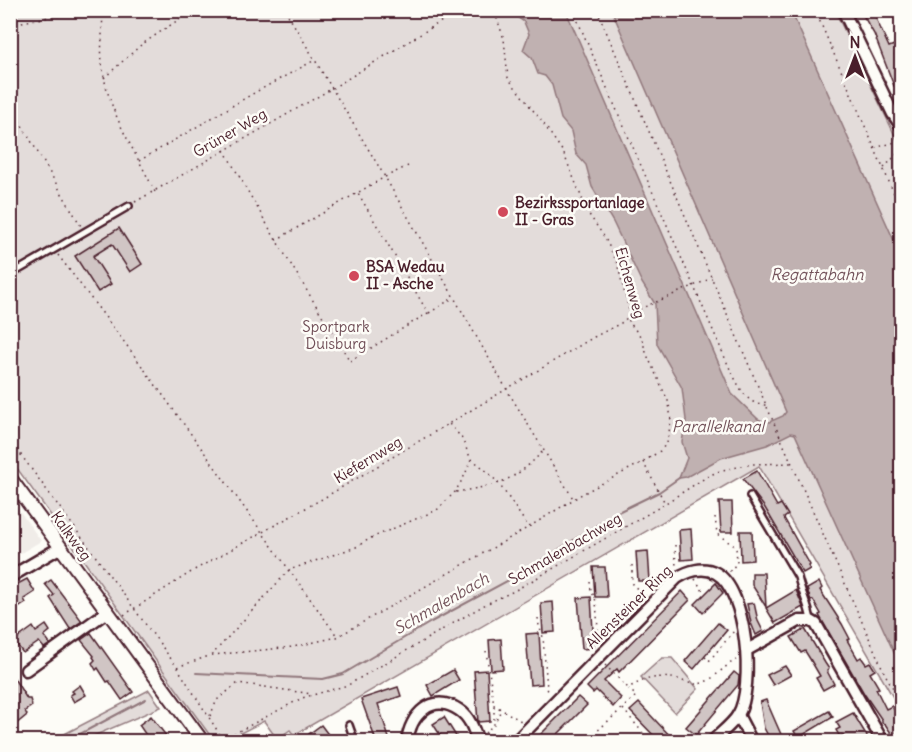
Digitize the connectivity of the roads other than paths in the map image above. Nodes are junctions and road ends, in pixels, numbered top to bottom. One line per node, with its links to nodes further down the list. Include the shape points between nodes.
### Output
1 (843, 10): 2 (street)
2 (897, 117): 3 (street)
3 (902, 127)
4 (129, 206): 5 (lane)
5 (10, 275)
6 (10, 478): 8 (street, Kalkweg)
7 (750, 496): 11 (lane, via 798,577)
8 (61, 547): 9 (street); 10 (street, Kalkweg)
9 (10, 577)
10 (112, 616): 13 (street); 16 (street, Kalkweg)
11 (811, 621): 12 (street, via 799,621); 23 (street)
12 (747, 650): 14 (street, via 748,676); 20 (street, Allensteiner Ring, via 734,595 723,579 714,573 689,571 677,578)
13 (26, 670)
14 (738, 715): 21 (street); 22 (street)
15 (349, 725): 17 (lane)
16 (203, 741)
17 (355, 741)
18 (407, 741): 19 (street, via 417,715 428,707 441,705 465,716)
19 (478, 741)
20 (515, 741)
21 (711, 741)
22 (752, 741)
23 (884, 741)

